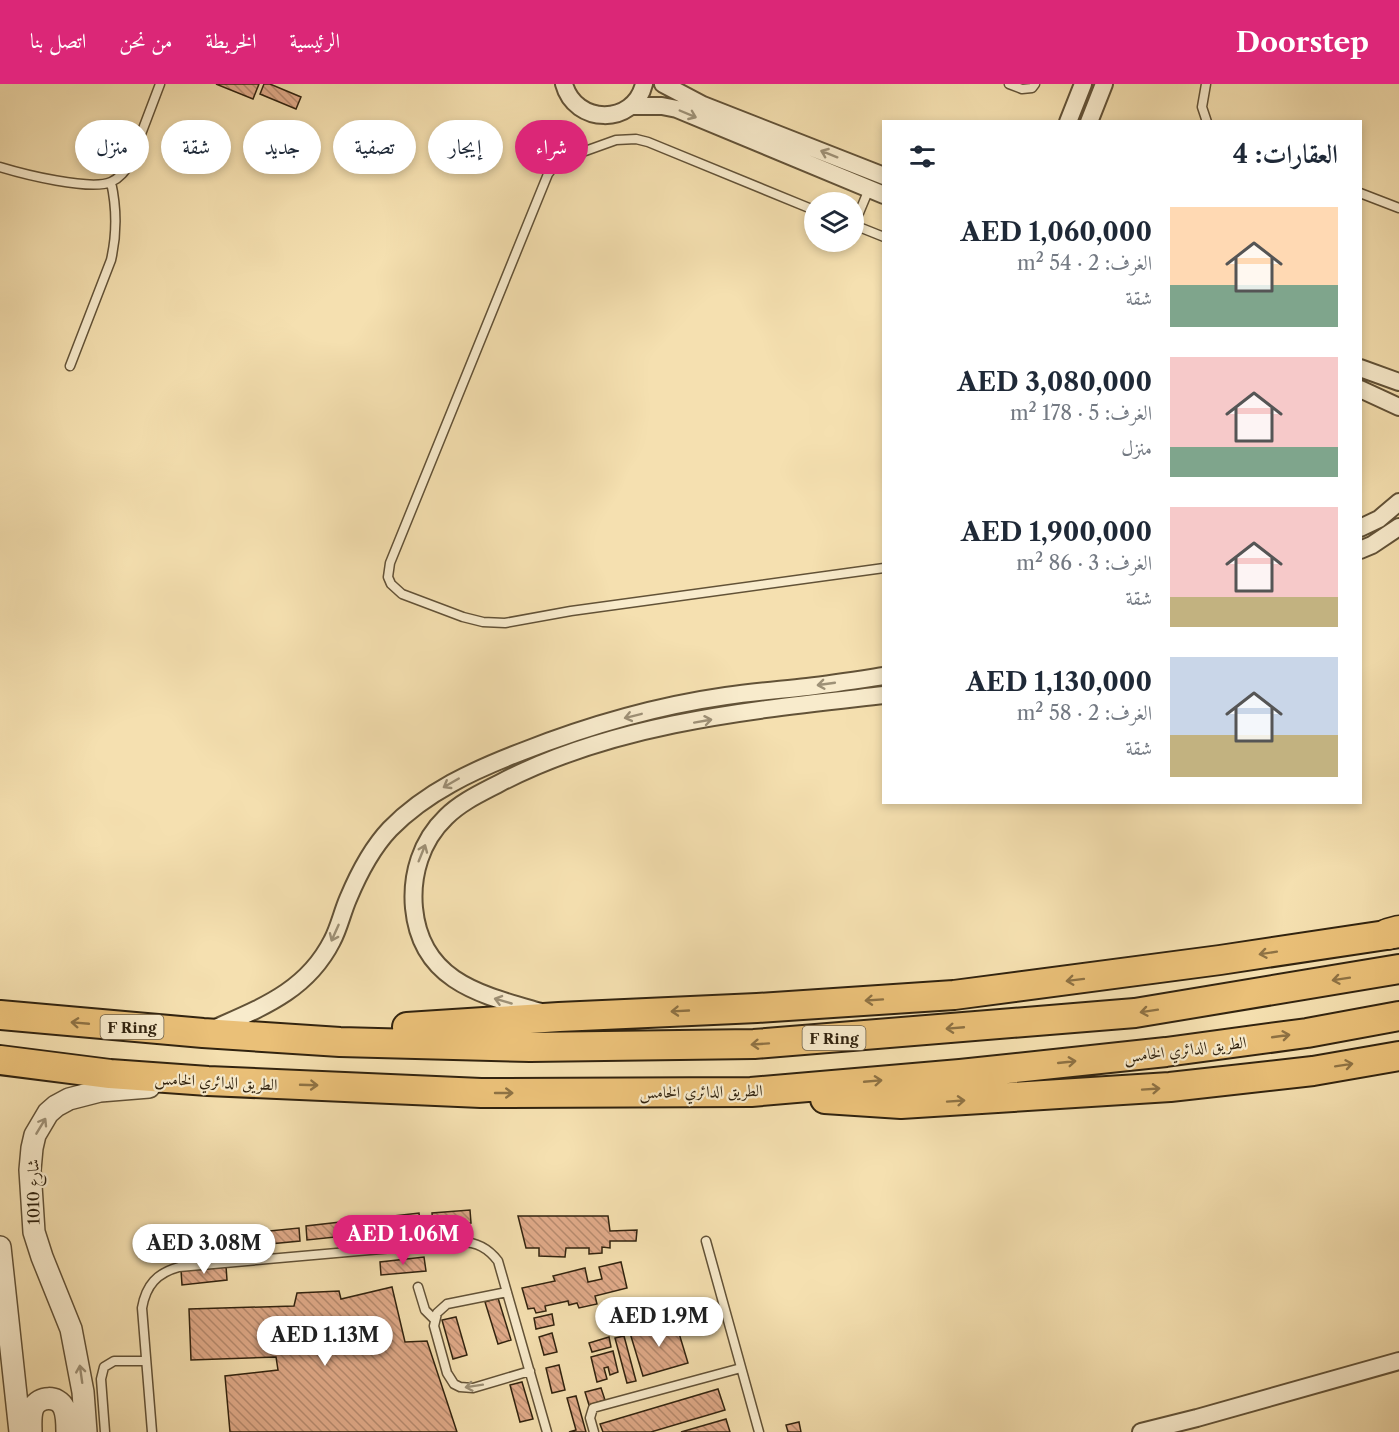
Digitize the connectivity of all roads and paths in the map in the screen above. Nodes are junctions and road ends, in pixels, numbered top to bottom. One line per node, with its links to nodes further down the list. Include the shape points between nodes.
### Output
1 (160, 84): 16 (lane, via 130,163)
2 (644, 84): 10 (street)
3 (663, 84): 15 (street, one-way to 3, via 703,105)
4 (1009, 84): 5 (lane, via 1022,89)
5 (1035, 84)
6 (1083, 84): 11 (street)
7 (1104, 84): 12 (street)
8 (1206, 84): 13 (lane, via 1202,106)
9 (564, 86): 10 (street, via 577,106 594,115 614,115)
10 (631, 106): 17 (street, one-way to 17, via 677,109)
11 (1069, 120)
12 (1090, 120)
13 (1206, 120)
14 (0, 167): 16 (lane, via 91,185)
15 (882, 175)
16 (111, 182): 24 (lane, via 115,245)
17 (876, 192): 21 (lane)
18 (1362, 194): 20 (lane)
19 (804, 206): 33 (lane, via 636,139 616,140 557,162 534,207 390,562 388,577 396,590 409,597 463,617 505,623)
20 (1399, 208)
21 (864, 210)
22 (864, 229): 23 (lane)
23 (882, 236)
24 (70, 366)
25 (1362, 369): 26 (street)
26 (1399, 382)
27 (1362, 390): 28 (street)
28 (1399, 406)
29 (1399, 502): 30 (street)
30 (1362, 527)
31 (1399, 527): 32 (street)
32 (1362, 549)
33 (882, 568)
34 (882, 676): 36 (street, one-way to 36, via 669,707 580,731)
35 (882, 695): 37 (street, one-way to 35, via 561,756 660,728)
36 (504, 758): 37 (street); 43 (street, one-way to 43, via 454,781 408,812 389,831 359,876 328,948 301,981 273,1002)
37 (513, 776): 42 (street, one-way to 37, via 487,996 457,982 427,949 414,912 416,868 435,829 468,800)
38 (1395, 933): 42 (highway, one-way to 42, via 954,995)
39 (1399, 969): 44 (highway, F Ring, one-way to 44, via 1136,1013 754,1044 530,1047)
40 (0, 1016): 43 (highway, F Ring, one-way to 40)
41 (1399, 1016): 48 (highway, الطريق الدائري الخامس, one-way to 41, via 1166,1052)
42 (559, 1017): 44 (highway)
43 (203, 1033): 44 (highway, F Ring)
44 (264, 1037)
45 (1399, 1056): 48 (highway, one-way to 45, via 901,1104 1170,1088)
46 (0, 1060): 47 (highway, الطريق الدائري الخامس)
47 (208, 1081): 48 (highway, الطريق الدائري الخامس, one-way to 48, via 481,1093); 63 (street, شارع 1010, one-way to 47, via 71,1329 34,1232 30,1170 35,1135 48,1113 69,1099 100,1091)
48 (752, 1092)
49 (706, 1241): 56 (lane)
50 (0, 1246): 60 (street)
51 (418, 1287): 53 (lane, via 425,1310)
52 (507, 1292): 53 (lane, via 447,1304); 54 (lane, via 493,1254 470,1242 179,1268 158,1276 144,1296); 57 (lane)
53 (434, 1319): 57 (lane, one-way to 53, via 473,1388 460,1387 449,1379)
54 (145, 1361): 64 (lane, via 114,1361 104,1367 101,1379); 65 (lane)
55 (1399, 1361): 58 (street)
56 (741, 1368): 67 (lane, via 593,1408 590,1418); 68 (lane)
57 (530, 1371): 66 (lane)
58 (1199, 1425): 59 (street)
59 (1161, 1430): 69 (street)
60 (20, 1432)
61 (31, 1432): 62 (street, via 34,1406 48,1398 62,1405)
62 (67, 1432)
63 (86, 1432)
64 (105, 1432)
65 (152, 1432)
66 (547, 1432)
67 (594, 1432)
68 (759, 1432)
69 (1142, 1432)

